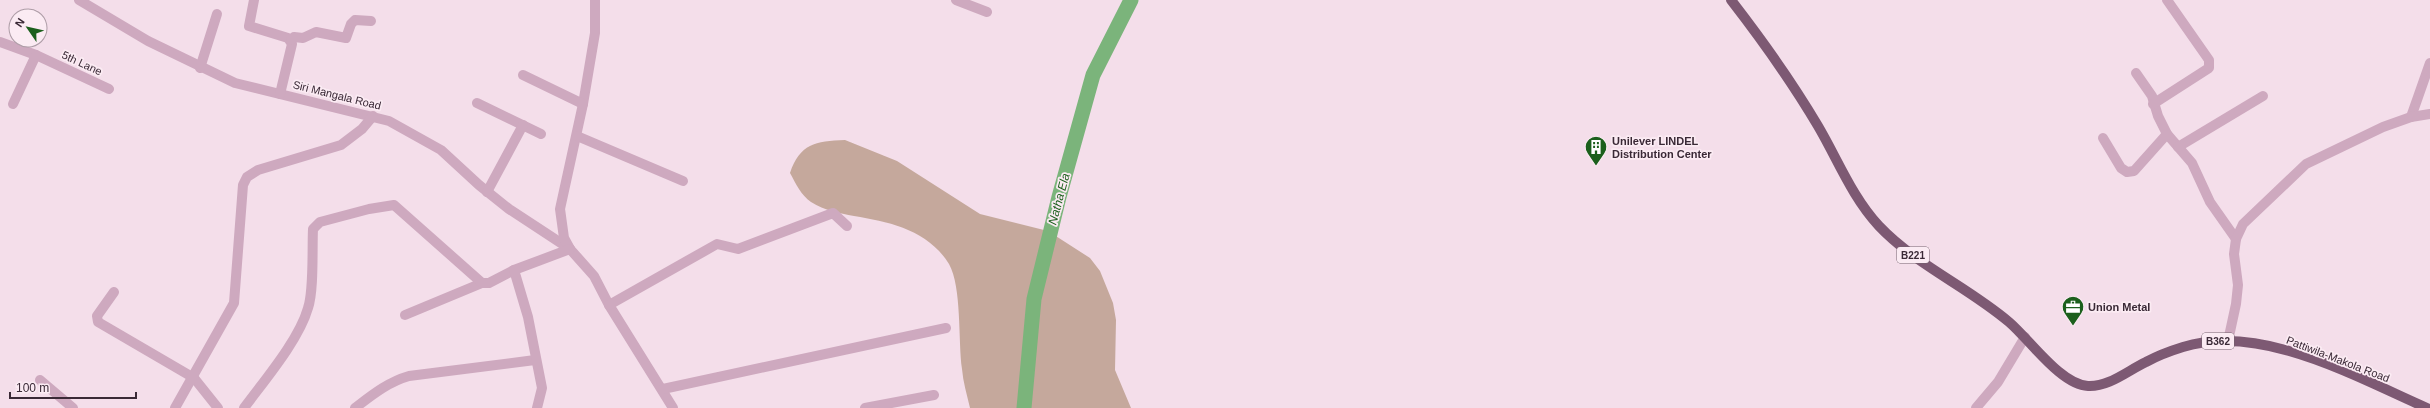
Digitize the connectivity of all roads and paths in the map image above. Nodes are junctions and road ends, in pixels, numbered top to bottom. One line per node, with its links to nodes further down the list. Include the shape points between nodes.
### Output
1 (79, 0): 14 (street, Siri Mangala Road)
2 (254, 0): 10 (street, via 249,26)
3 (595, 0): 22 (street, via 595,33)
4 (956, 0): 7 (street)
5 (1731, 0): 44 (main road, B221, via 1777,62 1816,123 1864,210 1880,228 1911,254 2008,321)
6 (2166, 0): 23 (street, via 2210,60 2209,68)
7 (987, 12)
8 (217, 14): 14 (street)
9 (370, 21): 10 (street, via 355,20 346,38 316,32)
10 (290, 40): 18 (street, via 291,49)
11 (0, 42): 12 (street, 5th Lane)
12 (36, 55): 17 (street, 5th Lane); 21 (street)
13 (2430, 63): 26 (street)
14 (200, 68): 18 (street, Siri Mangala Road, via 235,84)
15 (2136, 73): 23 (street, via 2152,96)
16 (523, 75): 22 (street)
17 (109, 89)
18 (280, 94): 25 (street, Siri Mangala Road)
19 (2263, 96): 32 (street)
20 (477, 103): 27 (street)
21 (13, 104)
22 (583, 104): 30 (street)
23 (2153, 104): 29 (street)
24 (2430, 114): 26 (street)
25 (373, 116): 34 (street, Siri Mangala Road, via 389,121 441,150); 47 (street, via 362,129 341,145 258,170 247,177 243,185 234,303)
26 (2411, 117): 36 (street, via 2372,132 2306,164 2243,224)
27 (523, 125): 28 (street); 34 (street)
28 (541, 134)
29 (2168, 134): 31 (street, via 2134,171 2127,172 2121,168); 32 (street)
30 (577, 136): 33 (street); 37 (street, via 560,209 564,238)
31 (2103, 138)
32 (2178, 147): 36 (street, via 2192,164 2210,202)
33 (683, 181)
34 (487, 192): 37 (street, Siri Mangala Road)
35 (847, 226): 41 (street, via 833,213 738,248 717,244)
36 (2236, 239): 45 (street, via 2234,254 2238,285)
37 (570, 249): 38 (street); 41 (street, via 594,276)
38 (514, 270): 39 (street, via 489,283); 46 (street, via 528,317)
39 (482, 283): 42 (street); 54 (street, via 394,205 320,222 313,229 309,307 305,319 278,362)
40 (114, 292): 47 (street, via 97,316 98,322)
41 (609, 305): 49 (street)
42 (405, 315)
43 (946, 328): 49 (street)
44 (2025, 337): 45 (main road, Pattiwila-Makola Road / B362, via 2071,381 2089,386 2114,380 2146,362 2183,347 2215,340); 59 (street, via 1998,382)
45 (2228, 341): 60 (main road, Pattiwila-Makola Road / B362, via 2244,342 2296,354)
46 (535, 360): 55 (street, via 410,376 380,389); 56 (street, via 542,388)
47 (194, 378): 52 (street); 53 (street)
48 (40, 380): 51 (street)
49 (663, 389): 57 (street)
50 (934, 395): 58 (street)
51 (73, 408)
52 (175, 408)
53 (218, 408)
54 (244, 408)
55 (355, 408)
56 (537, 408)
57 (673, 408)
58 (865, 408)
59 (1976, 408)
60 (2427, 408)

